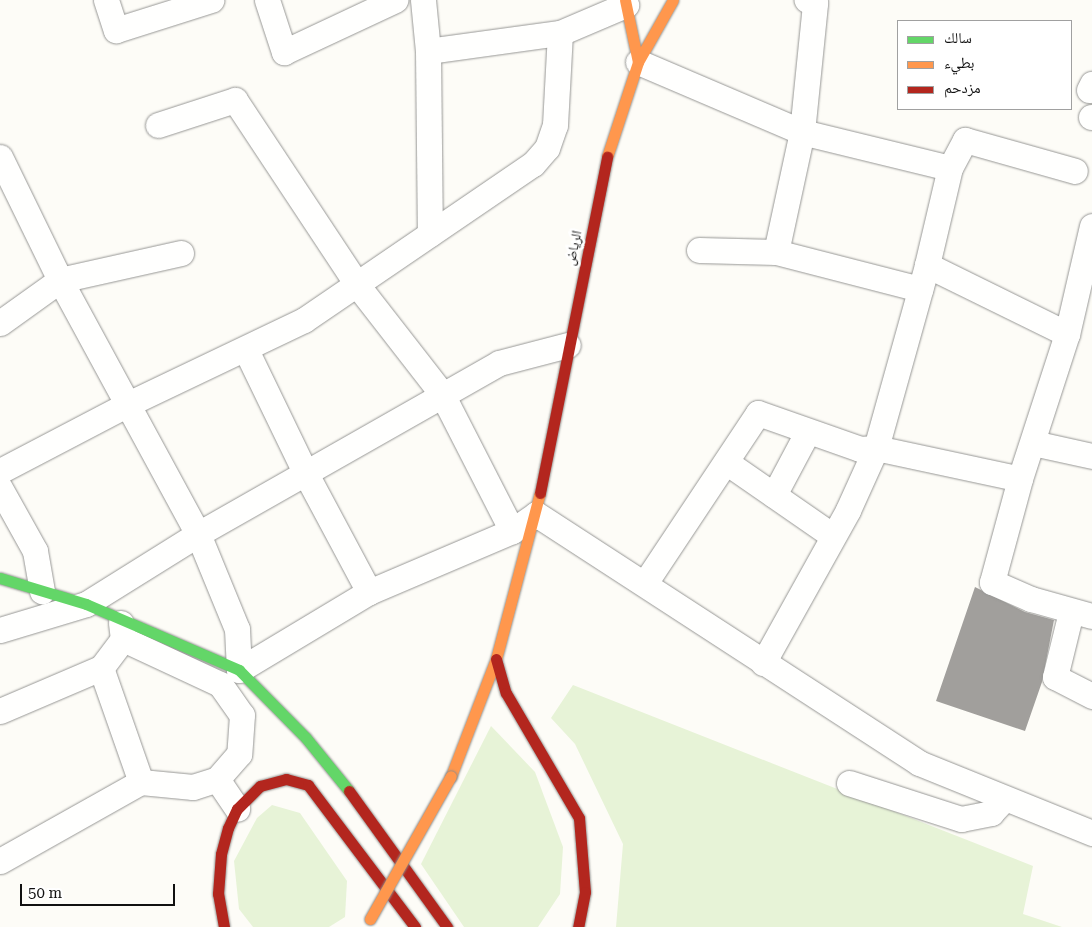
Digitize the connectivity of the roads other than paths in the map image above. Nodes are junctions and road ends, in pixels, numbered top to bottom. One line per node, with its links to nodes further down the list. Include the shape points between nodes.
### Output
1 (106, 0): 2 (street, via 116,30)
2 (211, 0)
3 (267, 0): 4 (street, via 284,52)
4 (395, 0)
5 (423, 0): 10 (street)
6 (673, 0): 11 (street, الرياض)
7 (807, 0): 13 (street, via 815,3)
8 (626, 2): 9 (street); 11 (street)
9 (560, 33): 10 (street); 19 (street, via 555,124 547,148 533,164)
10 (428, 51): 19 (street)
11 (638, 62): 13 (street); 29 (street, الرياض, via 610,143)
12 (158, 125): 25 (street, via 235,100)
13 (802, 132): 15 (street); 21 (street)
14 (0, 156): 17 (street)
15 (950, 168): 16 (street, via 965,140); 23 (street)
16 (1075, 171)
17 (6, 185): 24 (street)
18 (1092, 226): 28 (street)
19 (430, 234): 25 (street)
20 (699, 250): 21 (street)
21 (776, 252): 26 (street)
22 (181, 253): 24 (street)
23 (927, 265): 26 (street); 28 (street)
24 (60, 280): 27 (street); 32 (street)
25 (358, 286): 30 (street, via 304,320); 31 (street)
26 (920, 289): 35 (street)
27 (0, 323)
28 (1067, 334): 34 (street)
29 (568, 345): 31 (street, via 499,362); 43 (street, الرياض)
30 (246, 350): 32 (street); 39 (street)
31 (442, 394): 39 (street); 44 (street)
32 (128, 404): 38 (street); 45 (street)
33 (808, 431): 35 (street, via 860,449); 37 (street, via 758,413); 42 (street)
34 (1033, 443): 36 (street); 40 (street)
35 (876, 448): 40 (street); 46 (street)
36 (1092, 456)
37 (726, 462): 42 (street); 48 (street)
38 (0, 471)
39 (306, 474): 45 (street); 50 (street)
40 (1020, 479): 52 (street, via 992,582 1031,599)
41 (0, 488): 49 (street, via 35,552)
42 (774, 495): 46 (street)
43 (536, 514): 44 (street); 48 (street); 55 (street, الرياض)
44 (512, 531): 50 (street)
45 (198, 534): 51 (street); 58 (street, via 237,629)
46 (834, 536): 56 (street)
47 (0, 578): 49 (street)
48 (645, 583): 56 (street)
49 (42, 591): 51 (street)
50 (369, 592): 58 (street)
51 (86, 604): 53 (street); 54 (street)
52 (1081, 614): 59 (street, via 1054,677)
53 (122, 629): 57 (street); 58 (street); 61 (street, via 220,684 242,715 239,754)
54 (0, 630)
55 (496, 658): 68 (street, الرياض, bridge, via 451,776); 72 (street, via 506,693 579,818 585,892)
56 (763, 663): 64 (street, via 918,763)
57 (101, 668): 60 (street); 62 (street)
58 (239, 670): 71 (street, via 306,738 362,807)
59 (1092, 696)
60 (0, 711)
61 (217, 779): 62 (street, via 193,788); 65 (street)
62 (140, 782): 67 (street)
63 (850, 783): 64 (street, via 961,819 991,813)
64 (1004, 799): 66 (street)
65 (237, 809): 69 (street, via 221,854 218,894); 70 (street, via 260,786 286,779 308,785)
66 (1092, 832)
67 (0, 861)
68 (367, 923)
69 (224, 927)
70 (415, 927)
71 (447, 927)
72 (578, 927)

